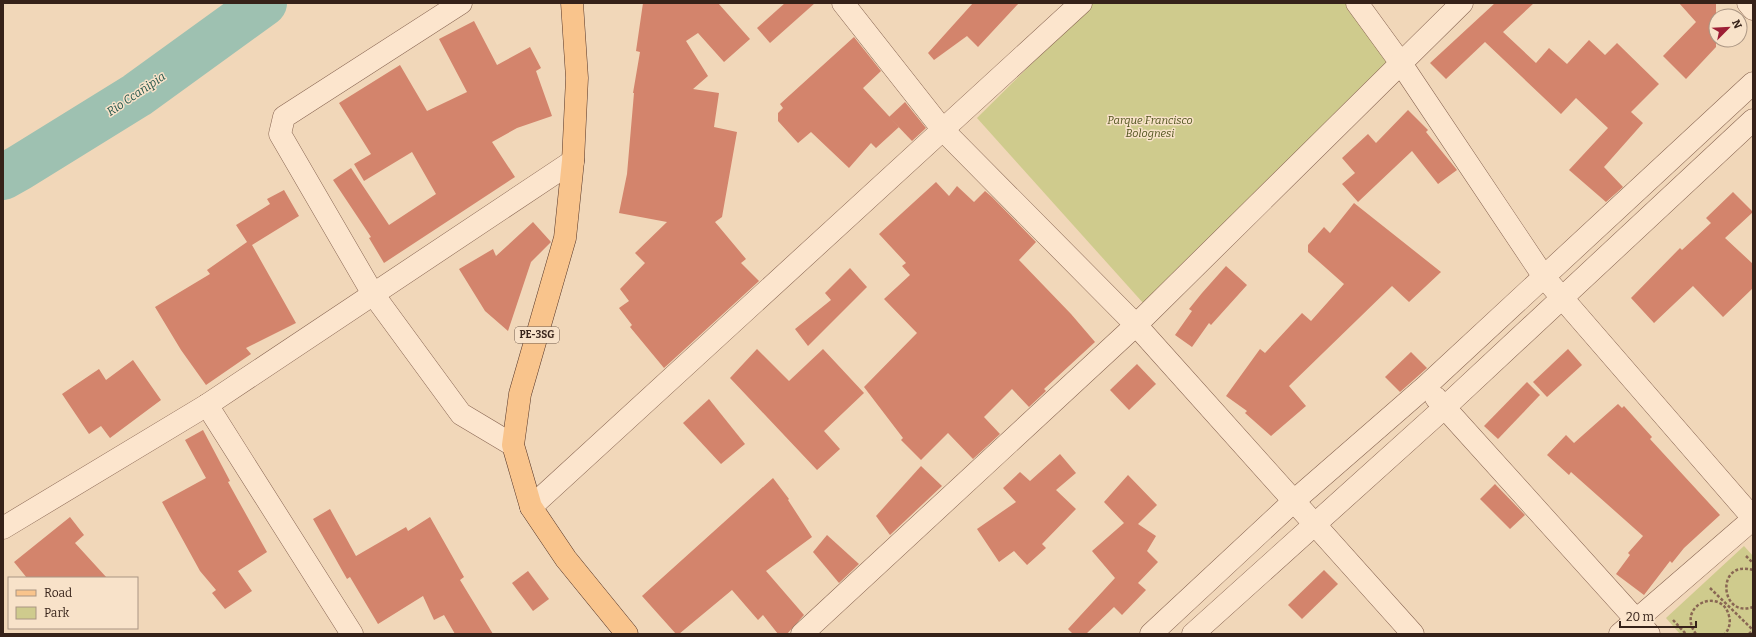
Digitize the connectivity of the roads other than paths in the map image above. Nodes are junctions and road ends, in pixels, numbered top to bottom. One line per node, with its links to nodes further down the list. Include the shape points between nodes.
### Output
1 (461, 3): 17 (street, via 284,117 280,134)
2 (572, 3): 14 (main road, PE-3SG, via 577,78)
3 (843, 3): 12 (street)
4 (1081, 3): 12 (street)
5 (1357, 3): 9 (street)
6 (1462, 3): 9 (street)
7 (1748, 3): 8 (street)
8 (1753, 9)
9 (1400, 62): 16 (street); 19 (street)
10 (1753, 83): 13 (street)
11 (1753, 120): 15 (street)
12 (943, 130): 19 (street); 27 (street)
13 (1675, 155): 15 (street); 16 (street)
14 (573, 161): 17 (street); 23 (main road, PE-3SG, via 565,238 520,394)
15 (1695, 174): 18 (street)
16 (1544, 277): 18 (street); 20 (street)
17 (373, 294): 21 (street); 23 (street, via 461,414)
18 (1562, 299): 22 (street); 28 (street)
19 (1136, 325): 26 (street); 34 (street)
20 (1426, 386): 22 (street); 24 (street)
21 (207, 405): 30 (street); 32 (street)
22 (1444, 408): 25 (street); 31 (street)
23 (512, 445): 27 (main road, PE-3SG)
24 (1351, 451): 25 (street); 26 (street)
25 (1371, 474): 29 (street)
26 (1295, 500): 29 (street); 35 (street)
27 (531, 507): 33 (main road, PE-3SG, via 566,559)
28 (1753, 519): 31 (street)
29 (1315, 525): 36 (street); 37 (street)
30 (3, 528)
31 (1643, 627): 38 (street)
32 (352, 634)
33 (628, 634)
34 (802, 634)
35 (1151, 634)
36 (1193, 634)
37 (1413, 634)
38 (1620, 634)

